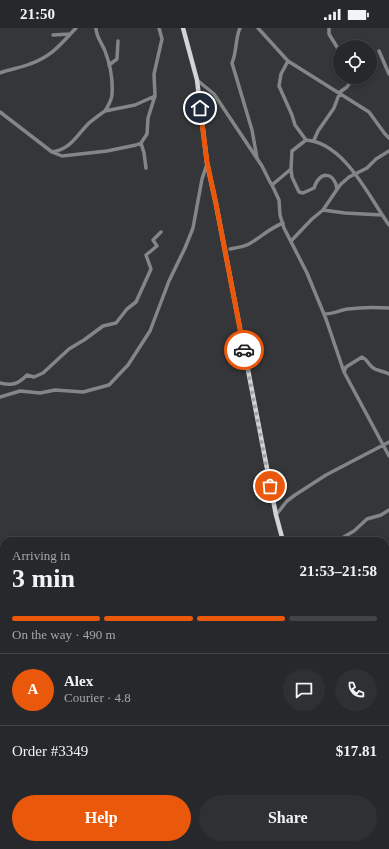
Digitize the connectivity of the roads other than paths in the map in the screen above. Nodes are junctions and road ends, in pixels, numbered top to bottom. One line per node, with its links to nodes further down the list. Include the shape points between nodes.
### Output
1 (76, 28): 8 (street)
2 (96, 28): 14 (street, via 96,34)
3 (159, 28): 20 (street, via 162,39 154,74)
4 (183, 28): 17 (main road)
5 (240, 28): 29 (street, via 232,63)
6 (258, 28): 13 (street)
7 (329, 28): 11 (street)
8 (70, 34): 9 (street); 15 (street, via 51,54 30,64)
9 (53, 35)
10 (118, 41): 14 (street, via 117,59)
11 (333, 41)
12 (379, 50): 16 (street)
13 (288, 61): 19 (street); 24 (street, via 281,74 279,86 295,125)
14 (110, 65): 21 (street, via 112,95)
15 (0, 73)
16 (389, 74)
17 (197, 80): 29 (street, via 214,94); 30 (main road)
18 (348, 84): 19 (street)
19 (340, 92): 23 (street, via 370,112); 25 (street, via 334,108)
20 (155, 96): 21 (street, via 135,105); 26 (street, via 148,118 147,134)
21 (105, 111): 28 (street, via 90,122 68,147)
22 (0, 112): 28 (street)
23 (389, 138)
24 (306, 140): 25 (street); 32 (street, via 292,152)
25 (314, 140): 33 (street, via 344,160)
26 (141, 143): 28 (street, via 107,151 62,156); 31 (street)
27 (389, 150): 33 (street, via 367,168)
28 (52, 152)
29 (258, 160): 34 (street)
30 (207, 162): 48 (street, via 193,228 150,331 128,365 108,385 83,392 20,391); 53 (main road)
31 (146, 168)
32 (291, 169): 34 (street); 35 (street, via 299,192 314,188 316,181 326,175 332,177)
33 (355, 173): 35 (street); 37 (street)
34 (272, 185): 38 (street, via 279,200)
35 (337, 189): 36 (street)
36 (323, 210): 37 (street); 41 (street)
37 (382, 215): 39 (street)
38 (283, 223): 41 (street); 42 (street, via 266,231 249,244)
39 (389, 225)
40 (161, 232): 47 (street, via 153,240 157,246 146,255 151,269 136,302 116,323 104,326 69,349 43,373 34,377 27,375 20,382)
41 (291, 240): 44 (street)
42 (230, 249)
43 (389, 308): 44 (street, via 346,309 334,314)
44 (324, 314): 45 (street)
45 (344, 372): 46 (street, via 346,367 362,357 374,369); 50 (street)
46 (389, 374)
47 (0, 383)
48 (0, 397)
49 (389, 442): 50 (street)
50 (383, 445): 51 (street); 53 (street, via 295,494)
51 (389, 456)
52 (389, 510): 55 (street, via 367,519)
53 (276, 514): 54 (main road)
54 (282, 537)
55 (344, 537)

